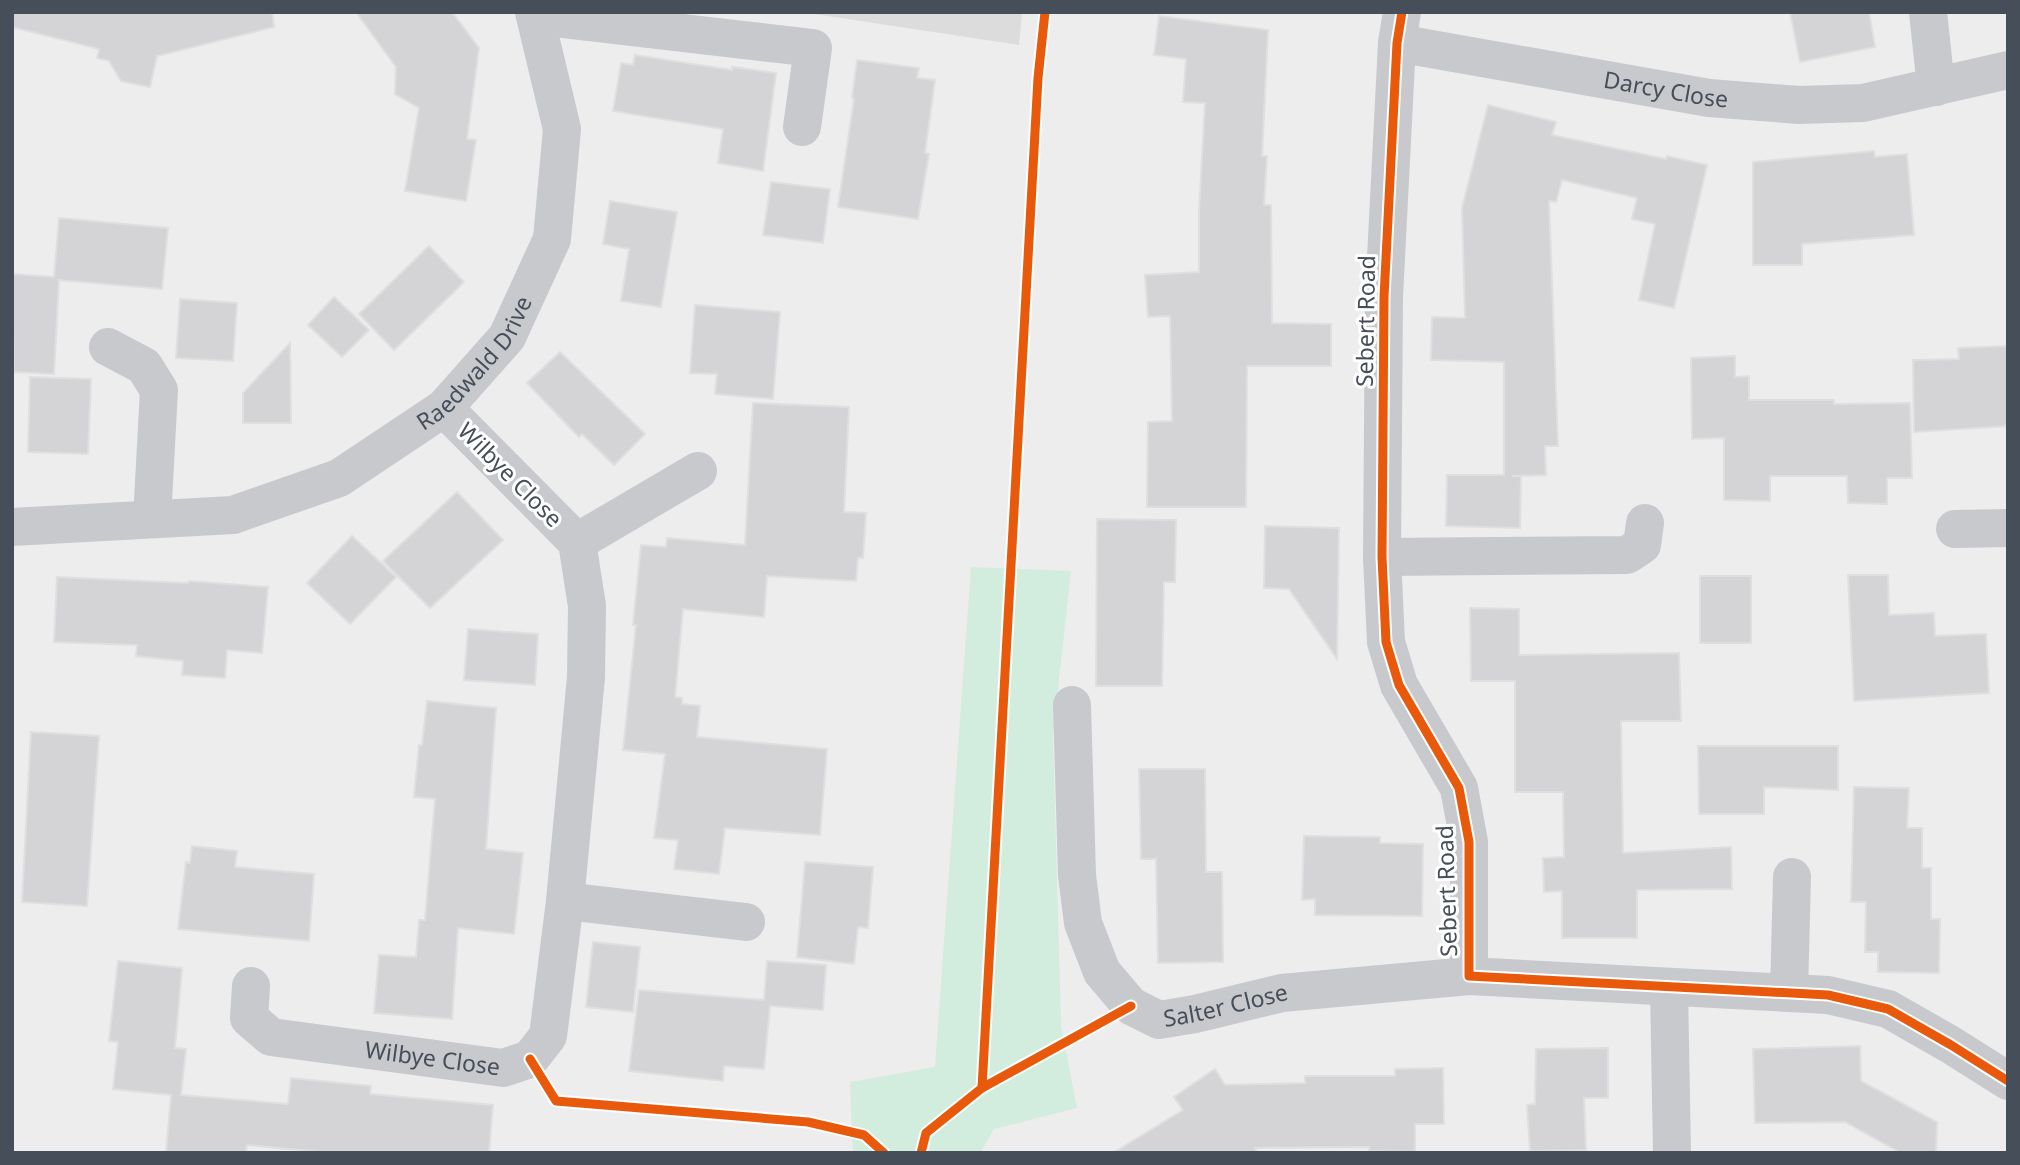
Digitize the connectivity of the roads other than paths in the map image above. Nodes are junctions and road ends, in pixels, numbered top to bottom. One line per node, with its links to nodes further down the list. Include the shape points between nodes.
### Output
1 (1927, 12): 5 (street)
2 (535, 14): 6 (street, Raedwald Drive, via 813,48); 8 (street, Raedwald Drive, via 562,129 552,239 508,337)
3 (1400, 28): 5 (street, Darcy Close, via 1709,98 1863,103); 16 (street, Sebert Road, via 1384,297)
4 (2008, 70): 5 (street, Darcy Close)
5 (1936, 87)
6 (802, 127)
7 (108, 347): 10 (street, via 144,366 159,390)
8 (443, 408): 10 (street, Raedwald Drive, via 339,478 233,515); 15 (street, Wilbye Close)
9 (698, 471): 15 (street, Wilbye Close)
10 (152, 519): 12 (street, Raedwald Drive)
11 (1645, 523): 16 (street, via 1642,545 1627,555)
12 (12, 527)
13 (2008, 528): 14 (street)
14 (1955, 529)
15 (578, 542): 19 (street, Wilbye Close, via 587,606 586,677)
16 (1382, 557): 21 (street, Sebert Road, via 1386,642 1399,685 1459,788 1469,842)
17 (1072, 705): 21 (street, Salter Close, via 1077,875 1083,923 1102,972 1131,1006 1159,1020 1282,993)
18 (1792, 877): 24 (street)
19 (565, 901): 20 (street); 22 (street, Wilbye Close, via 548,1036 530,1059 503,1068 271,1037 249,1017)
20 (746, 922)
21 (1469, 976): 23 (street, Sebert Road)
22 (251, 986)
23 (1669, 988): 24 (street, Sebert Road); 26 (street)
24 (1789, 992): 25 (street, Sebert Road, via 1828,995 1888,1009)
25 (2008, 1081)
26 (1672, 1153)

